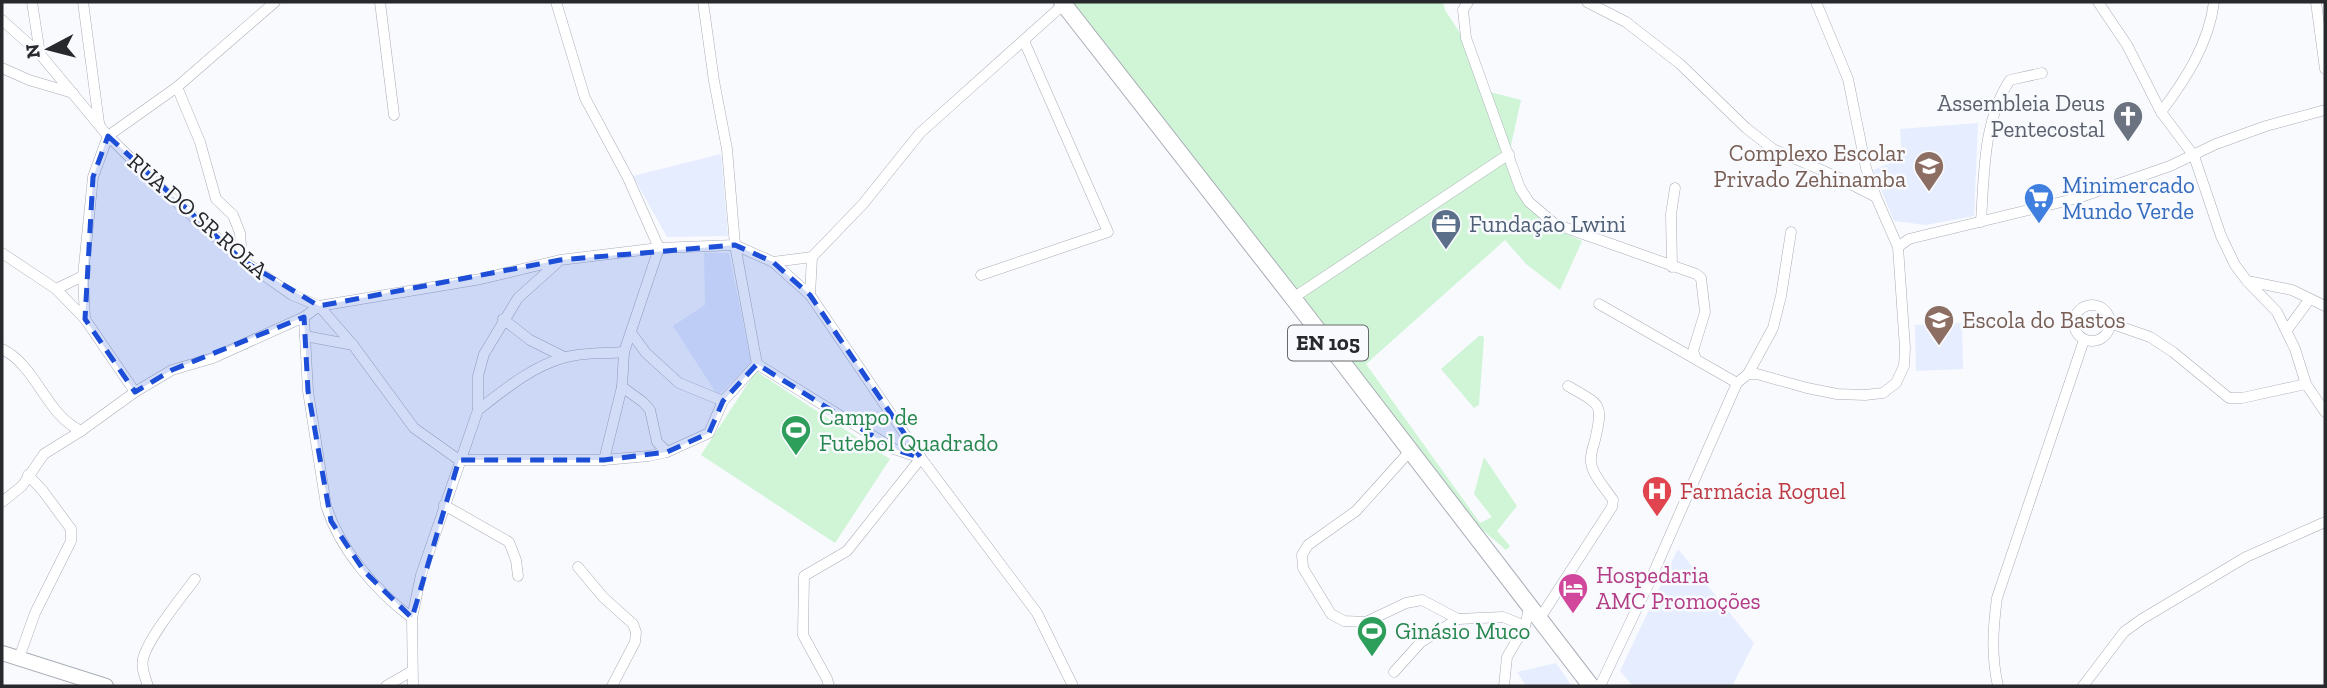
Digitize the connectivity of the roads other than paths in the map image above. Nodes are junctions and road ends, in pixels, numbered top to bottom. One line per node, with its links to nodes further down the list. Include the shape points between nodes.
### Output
1 (32, 2): 16 (street)
2 (83, 2): 25 (street)
3 (380, 2): 24 (street)
4 (556, 2): 35 (street, via 586,98)
5 (703, 2): 33 (street, via 727,149)
6 (1468, 2): 27 (street, via 1463,10 1466,38)
7 (1587, 2): 30 (street, via 1626,22 1680,64 1773,149)
8 (1816, 2): 30 (street, via 1848,79)
9 (2098, 2): 23 (street, via 2127,45)
10 (2214, 2): 23 (street, via 2212,21 2188,76)
11 (2316, 2): 18 (street)
12 (272, 3): 20 (street)
13 (1063, 3): 15 (street); 47 (main road, EN 105)
14 (2, 20): 16 (street, RUA DO SR ROLA)
15 (1024, 41): 37 (street, via 920,133 863,204); 42 (street, via 1108,232)
16 (40, 54): 21 (street, RUA DO SR ROLA)
17 (2, 68): 21 (street)
18 (2325, 69)
19 (2042, 73): 31 (street, via 2010,80 2001,93 1984,163)
20 (177, 86): 26 (street); 38 (street, via 200,142 216,200 233,215 240,233)
21 (73, 93): 25 (street, RUA DO SR ROLA)
22 (2325, 110): 28 (street, via 2266,126)
23 (2161, 112): 28 (street)
24 (394, 115)
25 (99, 125): 26 (street, RUA DO SR ROLA)
26 (108, 136): 38 (street, RUA DO SR ROLA); 43 (street, via 93,177)
27 (1509, 154): 41 (street, via 1520,188 1555,223); 47 (street)
28 (2194, 156): 31 (street, via 2078,198); 44 (street, via 2221,236)
29 (1675, 188): 41 (street)
30 (1876, 197): 34 (street)
31 (1981, 222): 34 (street, via 1909,239)
32 (1791, 232): 66 (street, via 1773,328)
33 (735, 245): 35 (street); 40 (street); 65 (street)
34 (1898, 247): 66 (street, via 1905,348 1904,366 1896,383 1883,393 1865,396)
35 (659, 248): 39 (street); 57 (street)
36 (2, 253): 45 (street)
37 (812, 257): 40 (street); 46 (street)
38 (242, 260): 50 (street, RUA DO SR ROLA, via 292,295)
39 (560, 260): 50 (street, via 481,279); 54 (street, via 518,298)
40 (773, 262): 46 (street)
41 (1672, 267): 64 (street, via 1701,278 1705,312 1693,351)
42 (981, 275)
43 (83, 276): 45 (street); 53 (street)
44 (2247, 281): 48 (street, via 2277,285); 56 (street, via 2277,312)
45 (56, 289): 53 (street)
46 (810, 295): 78 (street)
47 (1293, 298): 76 (main road, EN 105)
48 (2309, 300): 51 (street); 56 (street)
49 (1599, 304): 64 (street)
50 (320, 306): 52 (street); 60 (street, RUA DO SR ROLA)
51 (2325, 306)
52 (304, 317): 58 (street); 71 (street, via 213,358 172,370)
53 (85, 319): 71 (street)
54 (503, 319): 63 (street); 73 (street, via 484,354 478,376)
55 (2110, 323): 59 (street, via 2102,339); 59 (street, via 2102,308 2080,309 2074,326); 68 (street, via 2150,337 2229,398)
56 (2287, 330): 68 (street)
57 (632, 334): 62 (street); 72 (street, via 679,383)
58 (305, 336): 60 (street); 89 (street, via 311,416 331,521 364,571)
59 (2084, 340): 106 (street, via 1997,598 1992,633)
60 (353, 345): 79 (street, RUA DO SR ROLA, via 414,428)
61 (2, 349): 75 (street, via 17,358 62,419)
62 (624, 352): 63 (street); 70 (street)
63 (564, 358): 73 (street, via 543,365)
64 (1696, 359): 67 (street)
65 (757, 364): 72 (street); 78 (street, via 894,449)
66 (1748, 374): 67 (street)
67 (1737, 383): 105 (street)
68 (2306, 384): 74 (street)
69 (1568, 386): 88 (street, via 1599,407 1591,463 1613,500 1612,507)
70 (622, 387): 77 (street, via 650,410 657,442); 80 (street)
71 (135, 392): 75 (street)
72 (723, 401): 77 (street, via 709,433)
73 (478, 410): 79 (street)
74 (2325, 412)
75 (80, 431): 81 (street, via 44,454)
76 (1410, 451): 88 (main road, EN 105); 90 (street, via 1356,511 1308,545 1302,555 1303,568 1331,614 1344,621 1366,622 1422,600)
77 (667, 452): 80 (street)
78 (921, 458): 101 (street, via 847,551 804,576 803,635); 102 (street, via 1037,613)
79 (459, 460): 80 (street); 83 (street)
80 (604, 460)
81 (29, 475): 82 (street, via 15,494); 93 (street, via 71,529 71,541 35,612)
82 (2, 502)
83 (444, 505): 86 (street, via 509,542); 89 (street)
84 (2325, 522): 107 (street, via 2246,557 2142,619 2124,632)
85 (578, 567): 100 (street, via 636,632)
86 (518, 576)
87 (195, 579): 97 (street, via 144,658)
88 (1535, 611): 91 (street); 104 (main road, EN 105)
89 (412, 618): 94 (street)
90 (1458, 619): 91 (street, via 1503,617); 95 (street, via 1421,642)
91 (1525, 626): 103 (street, via 1507,657)
92 (2, 653): 93 (street)
93 (19, 658): 96 (street)
94 (412, 671): 98 (street); 99 (street)
95 (1394, 671)
96 (106, 686)
97 (148, 686)
98 (386, 686)
99 (412, 686)
100 (612, 686)
101 (829, 686)
102 (1073, 686)
103 (1504, 686)
104 (1591, 686)
105 (1600, 686)
106 (1998, 686)
107 (2083, 686)

